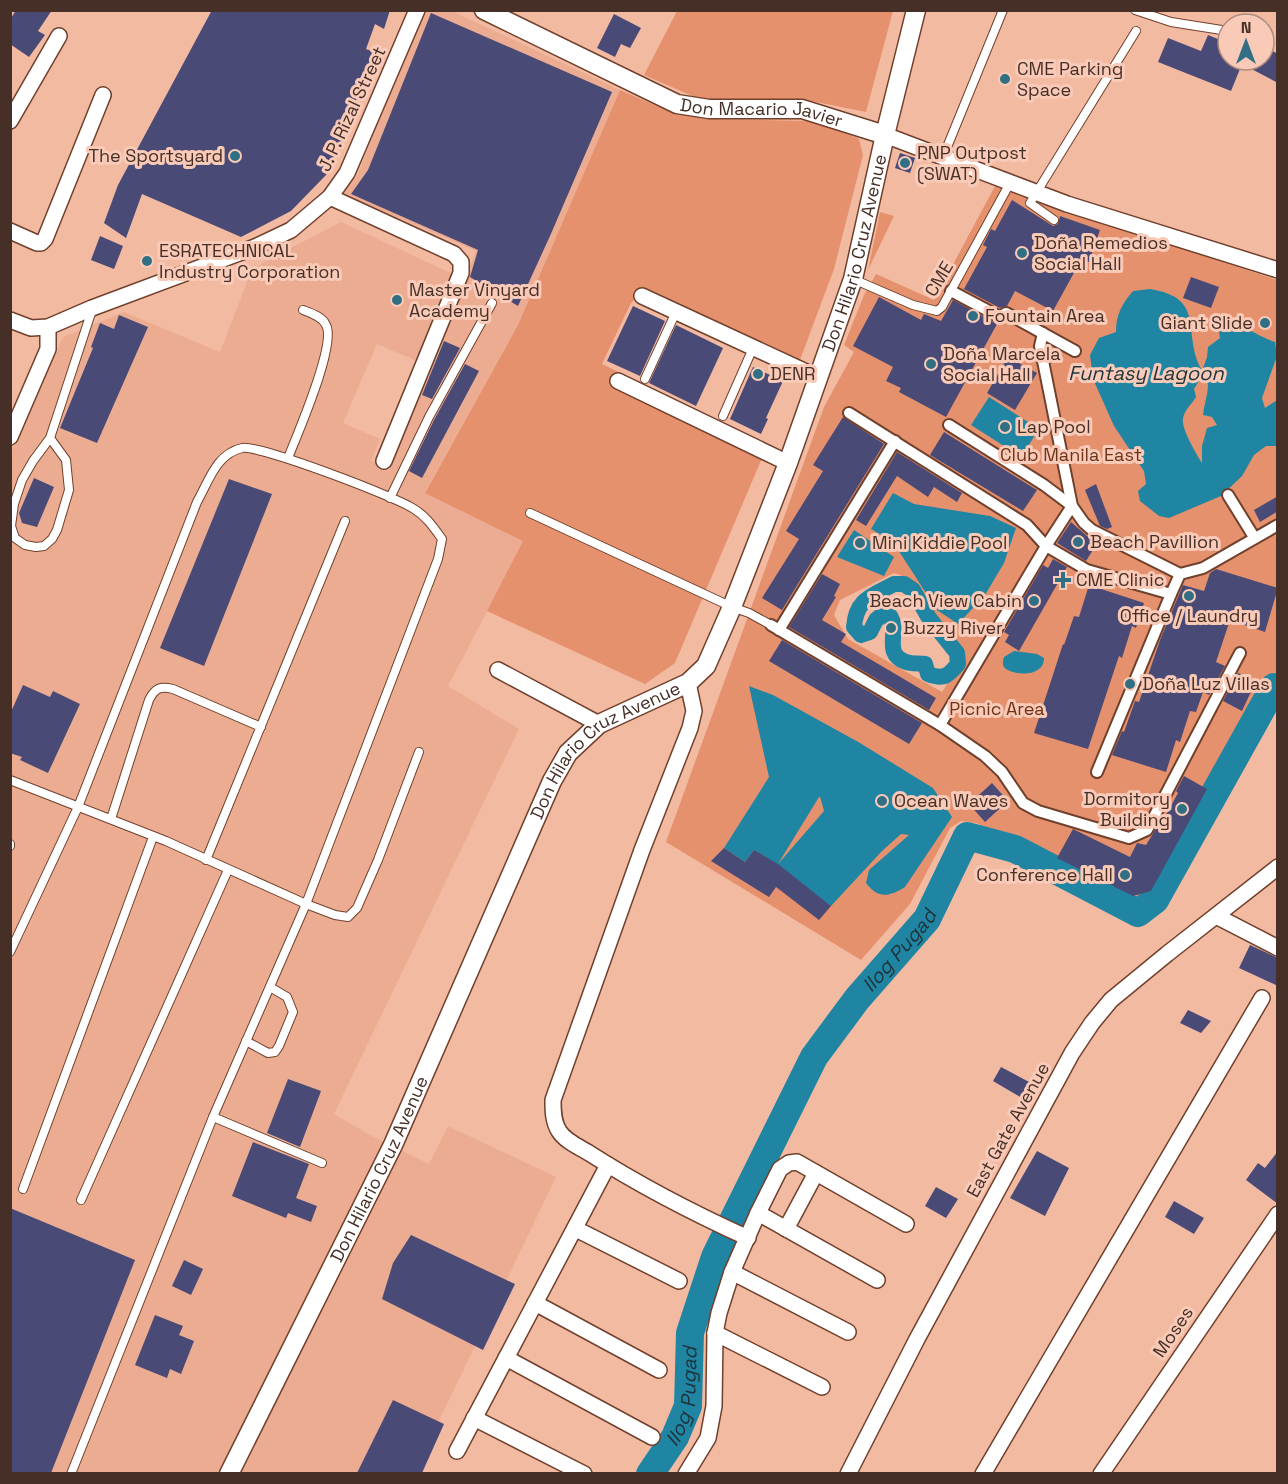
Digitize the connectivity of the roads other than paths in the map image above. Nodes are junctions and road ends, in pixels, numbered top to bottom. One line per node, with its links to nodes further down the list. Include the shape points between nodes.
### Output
1 (417, 10): 15 (street, J. P. Rizal Street, via 347,173)
2 (484, 10): 11 (street, Don Macario Javier, via 677,104 708,109 802,109)
3 (916, 10): 11 (street, Don Hilario Cruz Avenue)
4 (1003, 10): 12 (lane)
5 (1135, 10): 6 (lane, via 1171,22)
6 (1216, 29)
7 (1136, 31): 14 (lane)
8 (59, 36): 10 (street)
9 (103, 95): 17 (street, via 45,239 37,243)
10 (10, 121)
11 (885, 135): 12 (street); 19 (street, Don Hilario Cruz Avenue)
12 (944, 157): 13 (street)
13 (1010, 183): 14 (street); 20 (lane, CME)
14 (1037, 193): 16 (lane, via 1030,203); 18 (street)
15 (330, 197): 23 (street, J. P. Rizal Street, via 291,230 255,247); 41 (street, via 454,254 461,262 461,273)
16 (1054, 220)
17 (10, 231)
18 (1278, 270)
19 (853, 279): 20 (lane, CME, via 937,311); 31 (street, Don Hilario Cruz Avenue)
20 (951, 291): 28 (street, via 1000,317 1006,313)
21 (642, 296): 25 (street)
22 (492, 303): 44 (lane)
23 (92, 308): 27 (street, J. P. Rizal Street); 38 (lane)
24 (303, 310): 40 (lane, via 326,324 329,336 312,398)
25 (676, 312): 29 (street); 32 (lane)
26 (10, 320): 27 (street, via 31,328)
27 (48, 327): 37 (street, via 48,349)
28 (1042, 333): 30 (street); 45 (street, via 1040,346)
29 (753, 348): 31 (street); 35 (lane)
30 (1075, 351)
31 (819, 378): 42 (street, Don Hilario Cruz Avenue)
32 (645, 379)
33 (618, 381): 42 (street)
34 (849, 413): 39 (street)
35 (723, 416)
36 (949, 425): 45 (street)
37 (10, 437)
38 (50, 438): 38 (lane, via 22,480 10,526 15,538 36,547 52,539 69,490 66,460)
39 (895, 441): 50 (street, via 1027,525); 54 (street)
40 (288, 458): 44 (lane); 64 (lane, via 244,447 219,460 197,502)
41 (384, 461)
42 (788, 463): 53 (street, Don Hilario Cruz Avenue)
43 (1228, 495): 49 (street)
44 (390, 498): 70 (lane, via 414,508 432,525 442,539 438,559)
45 (1072, 506): 50 (street); 51 (street, via 1092,530)
46 (530, 513): 53 (lane)
47 (345, 521): 60 (lane)
48 (1278, 525): 49 (street)
49 (1254, 537): 51 (street, via 1203,568)
50 (1046, 546): 52 (street, via 1087,570); 59 (street)
51 (1180, 574): 52 (street)
52 (1172, 594): 62 (street)
53 (732, 607): 54 (lane); 57 (street, Don Hilario Cruz Avenue, via 706,666)
54 (775, 628): 59 (street)
55 (1240, 653): 59 (street, via 1147,830 1129,838 1023,803 1002,772 985,756)
56 (498, 670): 58 (street)
57 (688, 682): 58 (street, Don Hilario Cruz Avenue); 79 (street, via 694,711 690,728 553,1100 559,1131)
58 (599, 724): 102 (street, Don Hilario Cruz Avenue, via 568,753 552,781 393,1145)
59 (940, 725)
60 (261, 727): 65 (lane, via 173,689 162,686 154,690); 67 (lane)
61 (419, 752): 70 (lane, via 357,908 348,917)
62 (1097, 772)
63 (10, 780): 64 (lane)
64 (78, 807): 65 (lane); 73 (lane)
65 (111, 819): 66 (lane)
66 (153, 837): 67 (lane); 81 (lane)
67 (206, 860): 69 (lane)
68 (1278, 867): 71 (street, East Gate Avenue)
69 (228, 870): 70 (lane); 82 (lane)
70 (306, 904): 74 (lane)
71 (1216, 916): 72 (street); 105 (street, East Gate Avenue, via 1111,1000 1072,1053)
72 (1278, 948)
73 (10, 952)
74 (270, 987): 76 (lane); 76 (lane, via 287,997 293,1012 279,1046 268,1053)
75 (1262, 998): 106 (street)
76 (246, 1041): 77 (lane)
77 (213, 1117): 78 (lane); 101 (lane)
78 (322, 1163)
79 (608, 1165): 86 (street); 88 (street)
80 (816, 1173): 83 (street, via 796,1162 780,1169); 85 (street); 87 (street)
81 (23, 1189)
82 (81, 1200)
83 (758, 1214): 87 (street); 88 (street)
84 (1278, 1214): 107 (street, Moses)
85 (906, 1224)
86 (576, 1229): 91 (street); 92 (street)
87 (786, 1229): 90 (street)
88 (741, 1234): 89 (street)
89 (732, 1272): 93 (street); 94 (street)
90 (877, 1280)
91 (679, 1281)
92 (536, 1303): 95 (street); 96 (street)
93 (848, 1332)
94 (715, 1333): 97 (street); 104 (street, via 714,1406 708,1438)
95 (506, 1358): 98 (street); 99 (street)
96 (659, 1370)
97 (822, 1387)
98 (474, 1418): 100 (street); 103 (street)
99 (652, 1437)
100 (457, 1451)
101 (70, 1473)
102 (229, 1473)
103 (584, 1473)
104 (686, 1473)
105 (848, 1473)
106 (983, 1473)
107 (1101, 1473)

